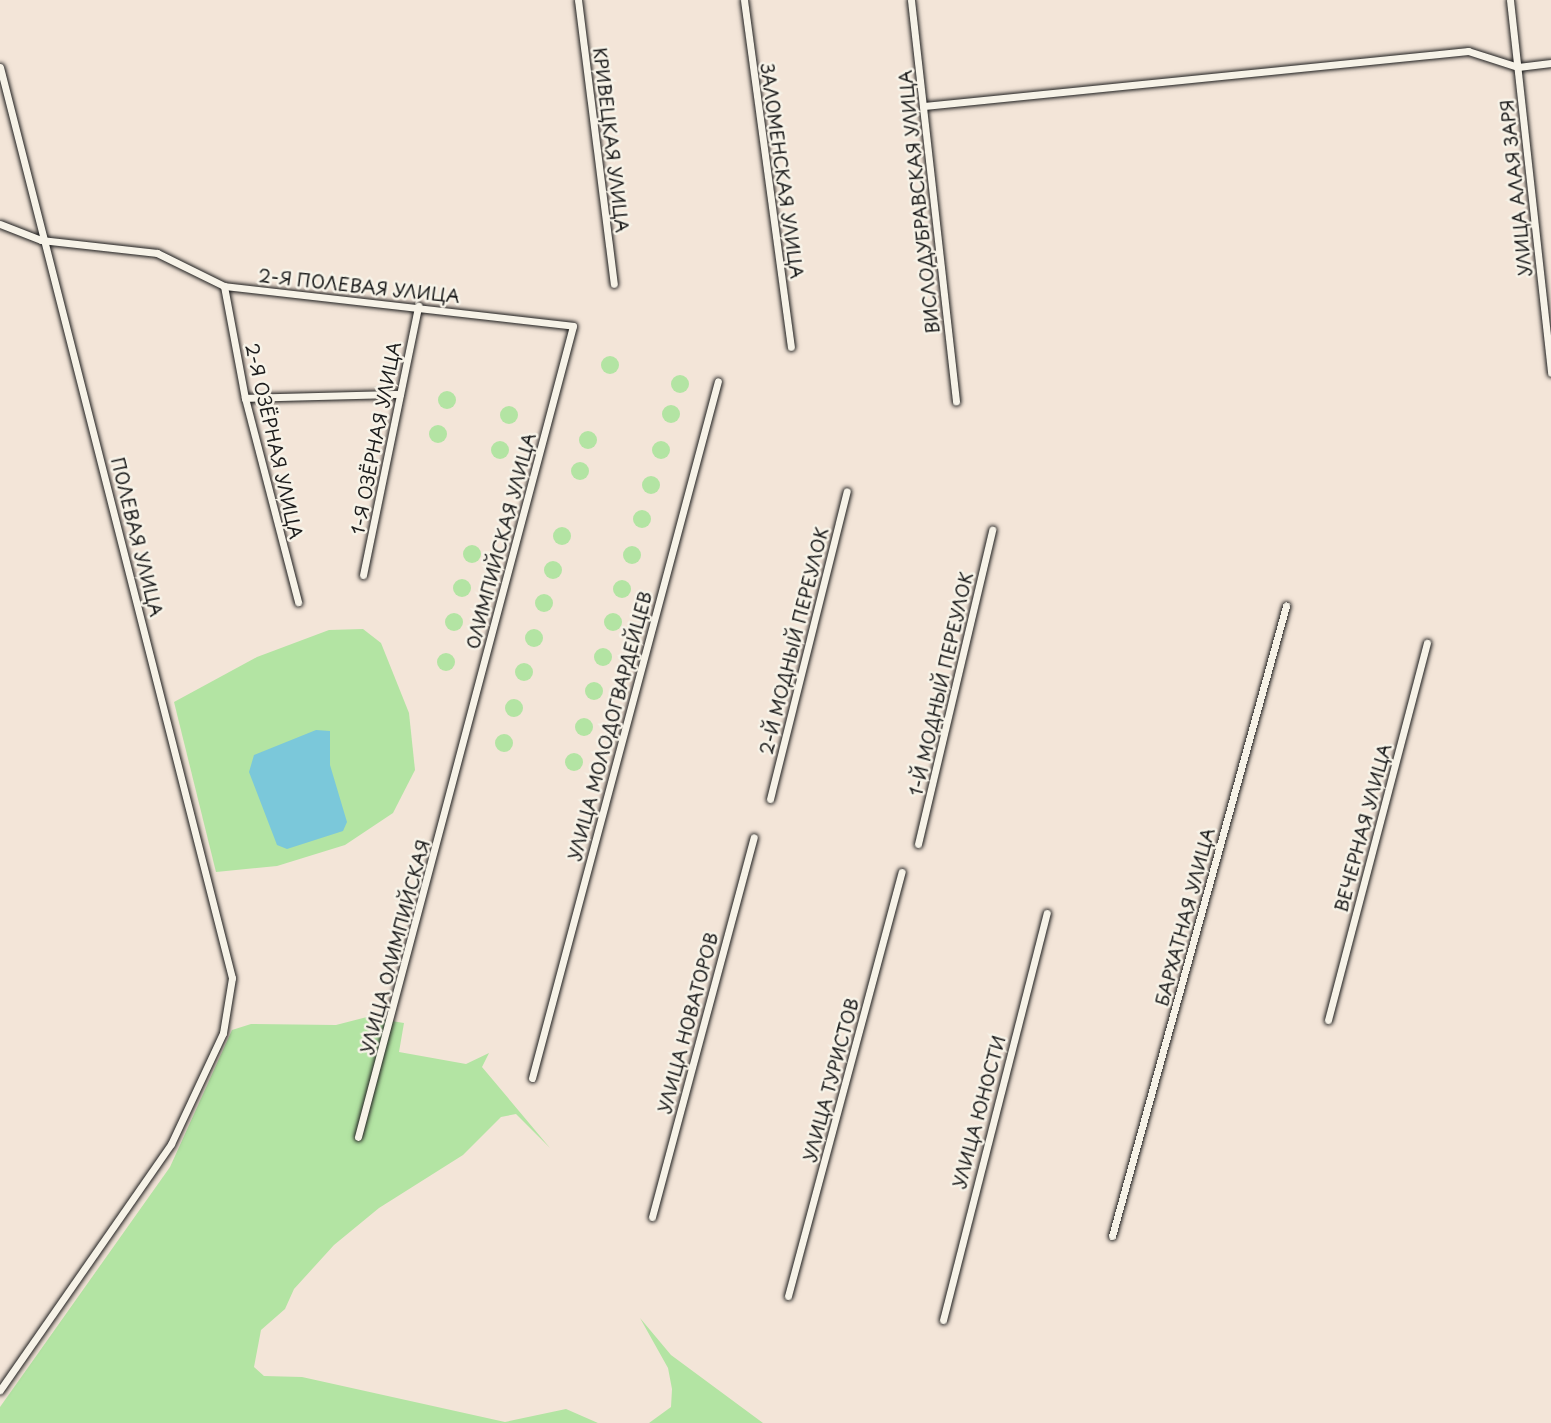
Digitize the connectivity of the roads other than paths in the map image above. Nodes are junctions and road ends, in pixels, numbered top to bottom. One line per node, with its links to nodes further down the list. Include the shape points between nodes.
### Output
1 (578, 0): 11 (street, КРИВЕЦКАЯ УЛИЦА)
2 (744, 0): 15 (street, ЗАЛОМЕНСКАЯ УЛИЦА)
3 (911, 0): 8 (street, ВИСЛОДУБРАВСКАЯ УЛИЦА)
4 (1510, 0): 7 (street, УЛИЦА АЛАЯ ЗАРЯ)
5 (1551, 63): 7 (street)
6 (0, 67): 10 (street, ПОЛЕВАЯ УЛИЦА)
7 (1518, 67): 8 (street, via 1468,51); 16 (street, УЛИЦА АЛАЯ ЗАРЯ)
8 (924, 106): 20 (street, ВИСЛОДУБРАВСКАЯ УЛИЦА)
9 (0, 224): 10 (street, 2-Я ПОЛЕВАЯ УЛИЦА)
10 (41, 240): 12 (street, 2-Я ПОЛЕВАЯ УЛИЦА, via 157,254); 40 (street, ПОЛЕВАЯ УЛИЦА, via 111,490 232,978 224,1033 171,1144)
11 (614, 284)
12 (224, 286): 13 (street, 2-Я ПОЛЕВАЯ УЛИЦА, via 310,299); 19 (street, 2-Я ОЗЁРНАЯ УЛИЦА)
13 (417, 306): 14 (street, 2-Я ПОЛЕВАЯ УЛИЦА); 18 (street, 1-Я ОЗЁРНАЯ УЛИЦА)
14 (573, 326): 27 (street, ОЛИМПИЙСКАЯ УЛИЦА)
15 (791, 347)
16 (1551, 373)
17 (718, 381): 34 (street, УЛИЦА МОЛОДОГВАРДЕЙЦЕВ)
18 (400, 394): 19 (street); 23 (street, 1-Я ОЗЁРНАЯ УЛИЦА)
19 (245, 398): 24 (street, 2-Я ОЗЁРНАЯ УЛИЦА)
20 (956, 401)
21 (848, 491): 28 (street, 2-Й МОДНЫЙ ПЕРЕУЛОК)
22 (992, 530): 30 (street, 1-Й МОДНЫЙ ПЕРЕУЛОК)
23 (363, 575)
24 (298, 602)
25 (1286, 606): 37 (street, БАРХАТНАЯ УЛИЦА)
26 (1427, 644): 33 (street, ВЕЧЕРНАЯ УЛИЦА)
27 (459, 765): 35 (street, УЛИЦА ОЛИМПИЙСКАЯ)
28 (770, 799)
29 (754, 837): 36 (street, УЛИЦА НОВАТОРОВ)
30 (918, 844)
31 (902, 872): 38 (street, УЛИЦА ТУРИСТОВ)
32 (1047, 913): 39 (street, УЛИЦА ЮНОСТИ)
33 (1328, 1020)
34 (532, 1078)
35 (358, 1137)
36 (652, 1217)
37 (1112, 1236)
38 (788, 1296)
39 (943, 1320)
40 (0, 1390)

